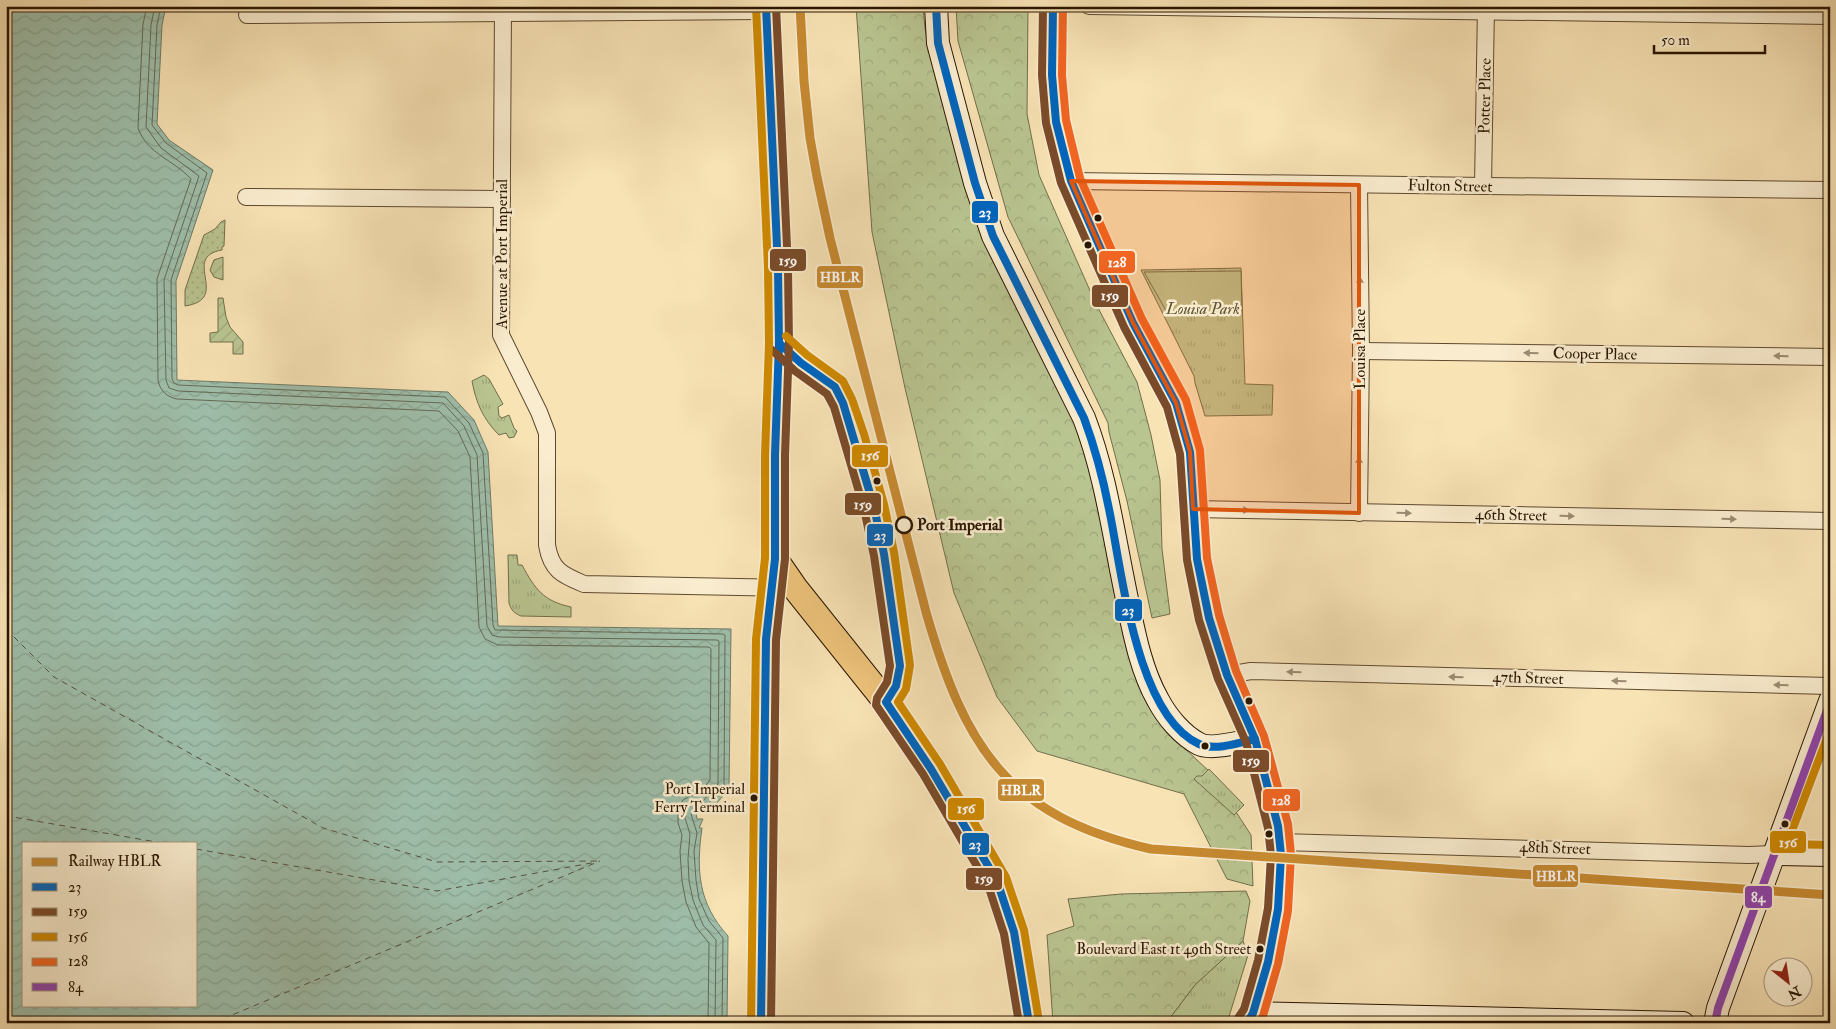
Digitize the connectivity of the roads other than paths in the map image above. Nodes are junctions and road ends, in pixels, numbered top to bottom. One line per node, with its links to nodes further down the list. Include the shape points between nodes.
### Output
1 (936, 6): 24 (street, via 938,43 975,183 994,236 1092,439 1132,622 1150,684 1158,702 1175,725 1200,745 1229,746)
2 (1053, 6): 9 (main road, via 1052,75 1056,122)
3 (1089, 6): 5 (street)
4 (767, 8): 6 (street); 20 (main road, via 778,268 775,559)
5 (1486, 9): 8 (street); 11 (street, Potter Place)
6 (503, 10): 7 (street); 14 (street, Avenue at Port Imperial)
7 (247, 15)
8 (1830, 16)
9 (1071, 181): 10 (street, Fulton Street); 17 (main road, via 1133,323 1176,403 1190,452)
10 (1359, 185): 11 (street, Fulton Street); 15 (street, Louisa Place, one-way to 10)
11 (1484, 186): 12 (street, Fulton Street)
12 (1830, 190)
13 (246, 197): 14 (street)
14 (502, 198): 20 (street, Avenue at Port Imperial, via 501,335 540,412 547,433 547,545 553,566 565,577 584,584)
15 (1361, 351): 16 (street, Cooper Place, one-way to 15); 18 (street, Louisa Place, one-way to 15)
16 (1830, 357)
17 (1193, 510): 18 (street, 46th Street, one-way to 18); 21 (main road, via 1197,559 1209,618)
18 (1359, 512): 19 (street, 46th Street, one-way to 19)
19 (1830, 521)
20 (783, 588): 29 (street, via 766,640); 30 (main road, via 886,702 932,768 996,880 1014,932)
21 (1227, 675): 22 (street, 47th Street, one-way to 21, via 1251,671); 24 (main road)
22 (1830, 686)
23 (1830, 701): 26 (street)
24 (1255, 739): 25 (main road)
25 (1280, 842): 26 (street, 48th Street); 28 (main road, via 1278,909 1268,962)
26 (1773, 854): 27 (street, 48th Street); 32 (street)
27 (1830, 855)
28 (1250, 1018): 31 (street)
29 (761, 1023)
30 (1029, 1023)
31 (1682, 1023)
32 (1715, 1023)

